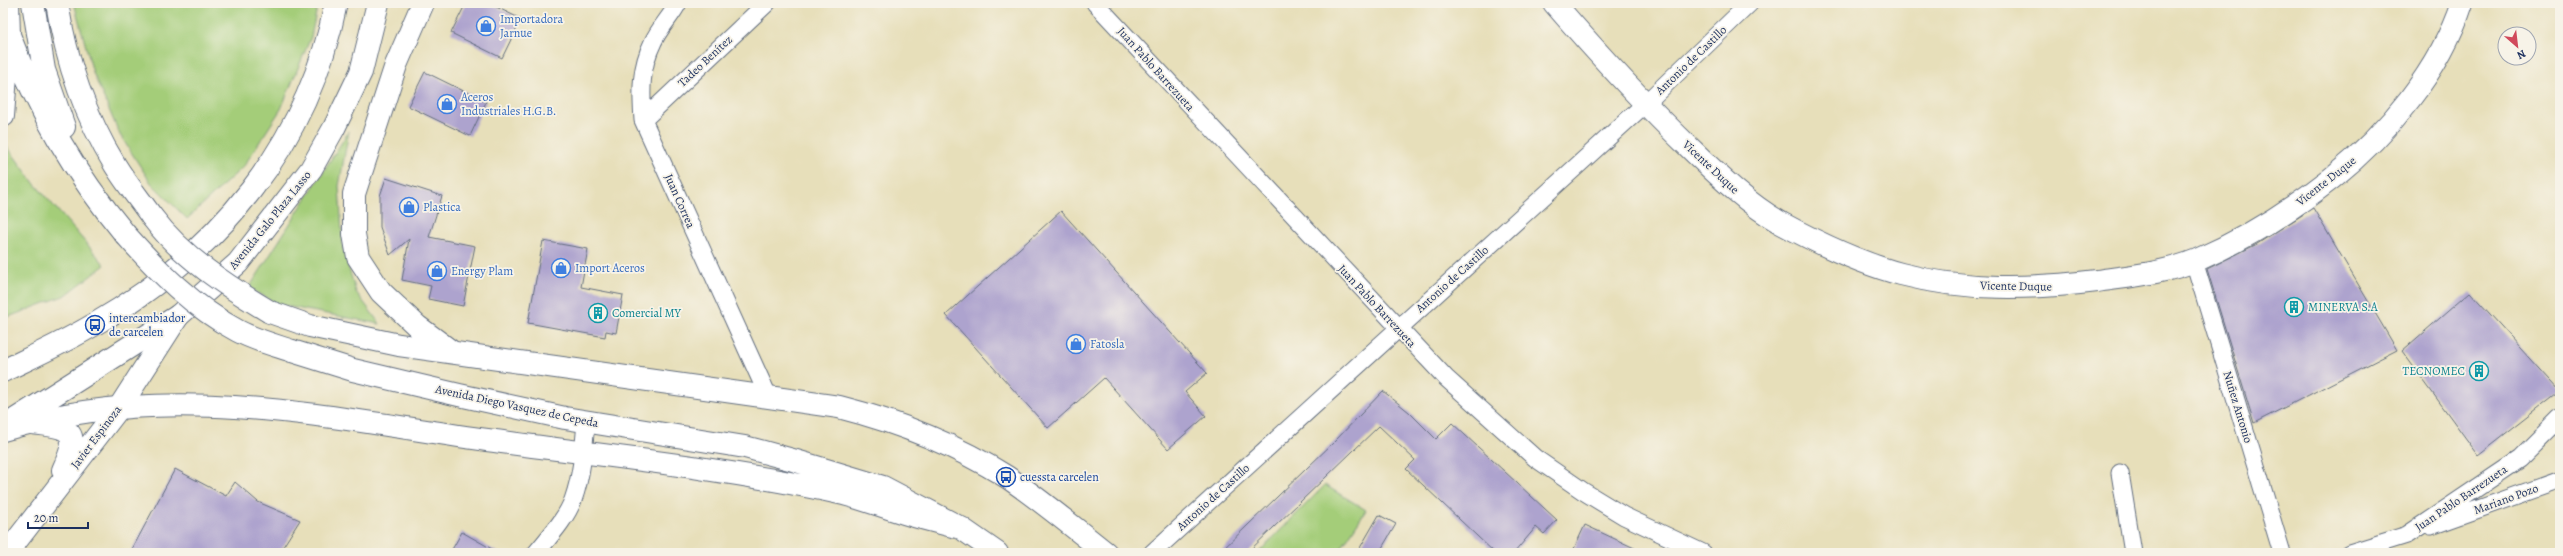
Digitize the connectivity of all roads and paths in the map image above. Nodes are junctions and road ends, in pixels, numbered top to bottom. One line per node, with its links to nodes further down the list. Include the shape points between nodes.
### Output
1 (8, 3): 15 (main road)
2 (33, 3): 19 (main road, via 44,70)
3 (57, 3): 23 (main road, bridge, via 72,70 97,132 115,166 169,240 228,286 270,312 310,326 399,345)
4 (336, 3): 24 (main road, via 330,30 299,113 271,162 230,218 196,252 140,296 95,324)
5 (378, 3): 21 (main road, Avenida Galo Plaza Lasso, via 361,72 311,170 238,263)
6 (416, 3): 14 (main road)
7 (423, 3): 14 (main road)
8 (678, 3): 18 (street, Juan Correa, via 653,41 643,68)
9 (767, 3): 18 (street, Tadeo Benítez)
10 (1095, 3): 22 (street, Juan Pablo Barrezueta)
11 (1554, 3): 16 (main road, Vicente Duque)
12 (1750, 3): 16 (street, Antonio de Castillo)
13 (2462, 3): 20 (main road, Vicente Duque, via 2442,47 2419,85 2382,133 2350,164 2308,197 2244,238)
14 (411, 30): 23 (main road, via 396,65 354,194 354,234 358,257 381,292 417,326)
15 (9, 35): 17 (main road); 19 (main road, via 22,70 40,106)
16 (1645, 104): 20 (main road, Vicente Duque, via 1726,183 1754,206 1826,245 1901,274 1945,283 1997,288 2048,288 2150,274); 22 (street, Antonio de Castillo)
17 (3, 116)
18 (643, 120): 25 (street, Juan Correa)
19 (85, 180): 28 (main road, Avenida Diego Vasquez de Cepeda, bridge, via 125,234 174,286 211,315 250,336 353,370)
20 (2194, 261): 45 (street, Nuñez Antonio)
21 (178, 316): 26 (main road, Javier Espinoza); 30 (main road, Avenida Galo Plaza Lasso)
22 (1397, 328): 42 (street, Antonio de Castillo); 43 (street, Juan Pablo Barrezueta, via 1446,378 1535,458 1624,516)
23 (453, 352): 25 (main road)
24 (3, 371)
25 (769, 398): 41 (main road, via 839,407 868,414 930,436 1006,477)
26 (119, 408): 29 (main road, via 54,416); 32 (main road, via 219,404 320,415); 35 (main road, Javier Espinoza)
27 (2560, 419): 37 (street, Juan Pablo Barrezueta, via 2520,459)
28 (586, 421): 32 (street); 36 (main road, Avenida Diego Vasquez de Cepeda, via 745,447 793,460 883,487)
29 (29, 422): 31 (main road); 35 (main road, via 62,428 73,440 71,453)
30 (3, 427)
31 (3, 430)
32 (584, 453): 36 (main road, via 715,469 847,494); 39 (street, via 573,500 556,528)
33 (2120, 473): 44 (street)
34 (2560, 480): 37 (street, Mariano Pozo)
35 (53, 493): 38 (main road, Javier Espinoza)
36 (961, 528): 40 (main road, Avenida Diego Vasquez de Cepeda)
37 (2407, 535): 46 (street, Juan Pablo Barrezueta)
38 (7, 553)
39 (536, 553)
40 (997, 553)
41 (1106, 553)
42 (1152, 553)
43 (1703, 553)
44 (2133, 553)
45 (2282, 553)
46 (2349, 553)

